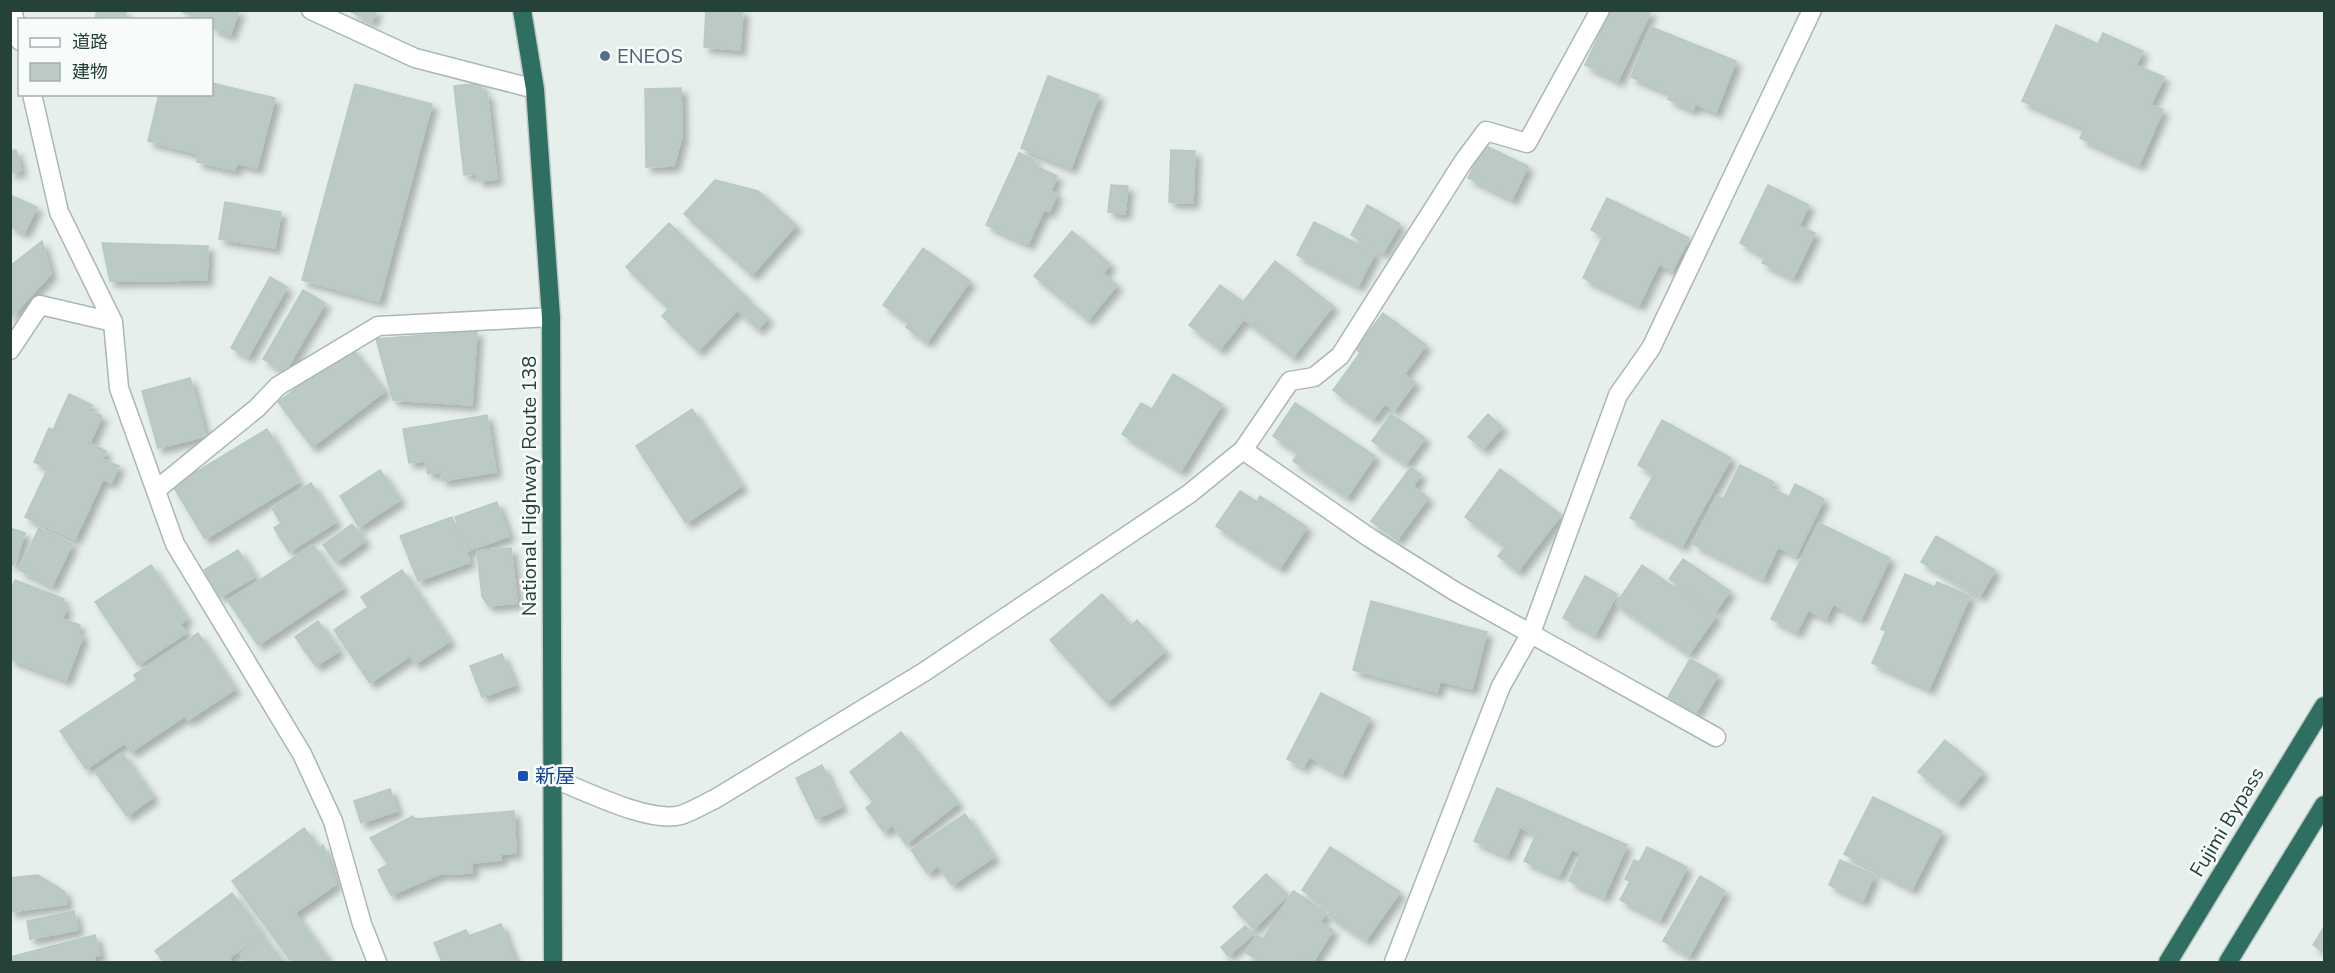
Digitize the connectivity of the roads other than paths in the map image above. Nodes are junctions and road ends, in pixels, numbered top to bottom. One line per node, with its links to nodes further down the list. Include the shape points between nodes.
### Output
1 (12, 10): 6 (street)
2 (311, 10): 7 (street, via 415,58)
3 (522, 10): 7 (highway, National Highway Route 138)
4 (1600, 10): 12 (street, via 1527,143 1486,131 1340,356 1314,377 1290,381)
5 (1812, 10): 14 (street, via 1651,348 1618,395)
6 (18, 33)
7 (535, 89): 9 (highway, National Highway Route 138)
8 (32, 96): 10 (street, via 59,212)
9 (551, 317): 13 (street, via 378,326 278,386 257,408); 17 (highway, National Highway Route 138)
10 (113, 322): 11 (street, via 39,305); 13 (street, via 119,388)
11 (10, 350)
12 (1244, 450): 14 (street, via 1380,544); 17 (street, via 1189,494 924,672 715,799 680,815 657,815)
13 (156, 490): 19 (street, via 176,544 302,754 333,820)
14 (1531, 633): 16 (street); 21 (street, via 1501,686)
15 (2325, 706): 22 (highway, Fujimi Bypass)
16 (1716, 737)
17 (552, 778): 20 (highway, National Highway Route 138)
18 (2325, 805): 23 (highway)
19 (377, 963)
20 (553, 963)
21 (1394, 963)
22 (2168, 963)
23 (2228, 963)

